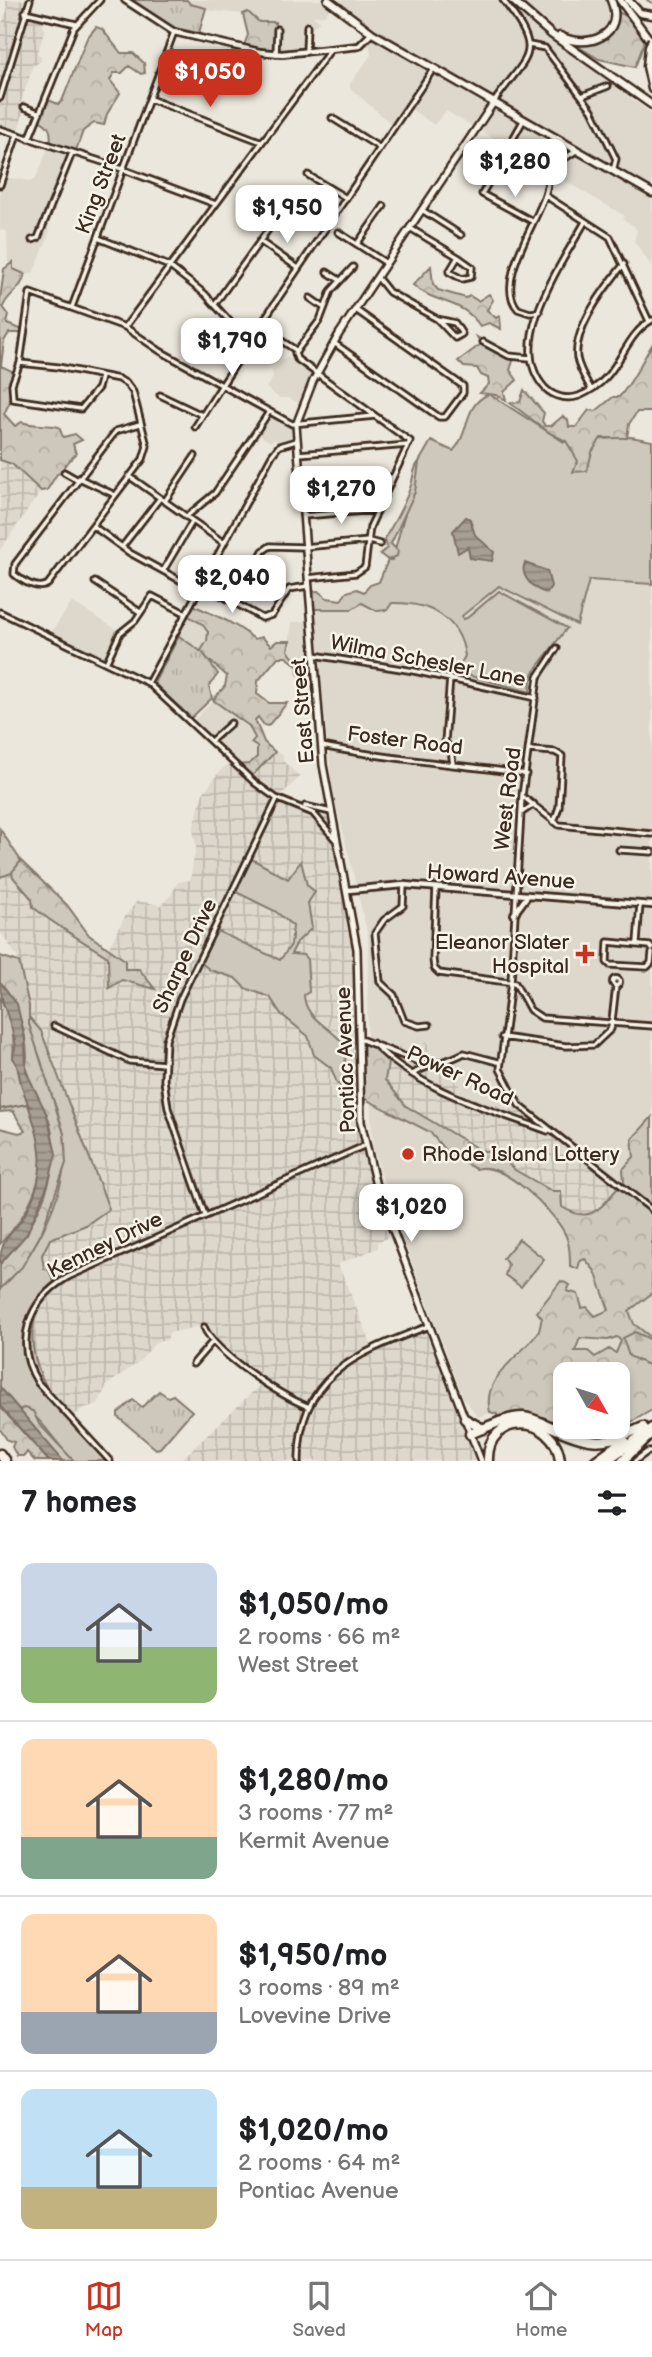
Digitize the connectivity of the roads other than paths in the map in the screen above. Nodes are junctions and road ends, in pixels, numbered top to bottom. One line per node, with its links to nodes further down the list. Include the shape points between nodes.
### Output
1 (30, 0): 12 (street)
2 (100, 0): 15 (street)
3 (125, 0): 18 (street)
4 (328, 0): 11 (main road)
5 (340, 0): 11 (street)
6 (503, 0): 21 (street)
7 (512, 0): 14 (main road)
8 (611, 0): 14 (main road, via 611,23 590,43 572,42)
9 (620, 0): 20 (main road)
10 (628, 0): 13 (main road, via 640,13)
11 (336, 7): 19 (main road)
12 (25, 12): 15 (street); 29 (street)
13 (652, 15)
14 (535, 21): 32 (main road)
15 (76, 24): 34 (street)
16 (307, 26): 23 (street)
17 (277, 29): 24 (street)
18 (174, 32): 24 (street); 30 (street, King Street)
19 (372, 33): 22 (street, via 359,46); 25 (main road)
20 (651, 42): 27 (main road, via 647,66)
21 (529, 45): 28 (street, via 545,48); 31 (street, via 523,67)
22 (331, 49): 23 (street); 41 (street)
23 (306, 52): 24 (street)
24 (276, 54)
25 (435, 68): 31 (main road); 42 (street)
26 (608, 86): 28 (street)
27 (652, 89)
28 (582, 96): 47 (street, via 616,159)
29 (0, 98)
30 (150, 99): 41 (street); 46 (street, King Street)
31 (494, 102): 36 (main road); 55 (main road)
32 (652, 105)
33 (24, 107): 34 (street)
34 (40, 113): 40 (street)
35 (331, 118): 42 (street)
36 (524, 119): 39 (main road); 56 (street, via 483,195)
37 (0, 130): 38 (street)
38 (17, 135): 40 (street); 49 (street)
39 (555, 137): 43 (main road); 45 (street)
40 (29, 139): 44 (street)
41 (262, 142): 53 (street)
42 (380, 148): 52 (street)
43 (578, 151): 45 (street); 47 (main road)
44 (72, 153): 46 (street); 63 (street, via 38,238)
45 (552, 167): 50 (street)
46 (123, 169): 53 (street); 62 (street, King Street)
47 (612, 172): 51 (main road)
48 (308, 175): 52 (street)
49 (0, 185)
50 (545, 196): 56 (street); 57 (street)
51 (652, 196)
52 (346, 198): 58 (street)
53 (215, 204): 69 (street)
54 (384, 206): 65 (street)
55 (422, 211): 59 (main road); 61 (street)
56 (532, 221): 80 (street, via 513,271 511,293 518,309)
57 (585, 222): 68 (street, via 610,237); 80 (street)
58 (326, 228): 64 (street, via 283,209); 71 (street)
59 (410, 228): 66 (street); 67 (main road)
60 (338, 232): 65 (street)
61 (461, 235)
62 (97, 237): 69 (street); 77 (street, King Street)
63 (32, 240)
64 (261, 242): 71 (street); 76 (street)
65 (357, 244): 67 (street)
66 (458, 257): 66 (street, via 472,267 467,279 449,272)
67 (386, 263): 73 (main road)
68 (624, 264): 82 (street); 94 (street, via 592,308 577,347)
69 (169, 266): 76 (street); 83 (street)
70 (353, 267): 74 (street)
71 (299, 268): 87 (street)
72 (327, 272): 74 (street)
73 (377, 277): 79 (main road); 81 (street, via 388,292)
74 (338, 279): 78 (street)
75 (310, 298): 78 (street)
76 (215, 304): 87 (street)
77 (72, 307): 83 (street); 90 (street, via 30,293)
78 (323, 307): 88 (street, via 320,320)
79 (355, 309): 86 (main road); 86 (street, via 463,386 463,393 445,417 439,417)
80 (540, 312): 89 (street)
81 (437, 319): 81 (street, via 455,338 462,334 455,323)
82 (650, 321): 94 (street, via 635,334 617,366)
83 (125, 327): 93 (street)
84 (282, 341): 88 (street)
85 (483, 342): 89 (street, via 515,358)
86 (334, 343): 91 (main road)
87 (250, 344): 93 (street)
88 (297, 351): 91 (street, via 297,359)
89 (530, 358): 94 (street, via 536,376 553,394 571,398)
90 (20, 363): 92 (street); 92 (street, via 12,395 19,402 81,409)
91 (317, 373): 98 (street); 100 (main road)
92 (101, 377): 99 (street, via 130,386)
93 (221, 385): 96 (street); 97 (street)
94 (591, 389)
95 (160, 395): 97 (street)
96 (269, 412): 100 (street); 116 (street, via 215,493)
97 (202, 415): 101 (street)
98 (375, 416): 100 (street); 103 (street, via 410,442)
99 (140, 424): 107 (street, via 147,446); 109 (street, via 116,431)
100 (296, 425): 102 (main road, East Street)
101 (195, 427)
102 (296, 441): 104 (main road, East Street); 120 (street, via 275,450)
103 (408, 445): 104 (street); 108 (street)
104 (297, 454): 110 (main road, East Street)
105 (195, 456): 113 (street)
106 (64, 472): 109 (street)
107 (130, 476): 111 (street); 112 (street)
108 (393, 477): 110 (street); 114 (street)
109 (78, 479): 111 (street); 118 (street, via 13,568 16,576 45,587)
110 (299, 486): 115 (main road, East Street)
111 (115, 495): 118 (street)
112 (160, 498): 113 (street); 122 (street)
113 (165, 501): 116 (street)
114 (378, 510): 115 (street); 119 (street)
115 (301, 516): 123 (main road, East Street)
116 (186, 517): 117 (street)
117 (192, 522): 120 (street); 124 (street)
118 (93, 526): 122 (street)
119 (369, 541): 121 (street); 123 (street); 125 (street, via 368,563 356,573)
120 (224, 544): 127 (street)
121 (380, 544)
122 (122, 547): 124 (street)
123 (304, 547): 125 (main road, East Street); 130 (street, via 266,548)
124 (163, 571): 129 (street)
125 (307, 578): 128 (main road, East Street)
126 (95, 582): 132 (street)
127 (201, 584): 129 (street); 130 (street)
128 (308, 586): 130 (street, via 289,589 267,618); 135 (main road, East Street)
129 (198, 590): 133 (street)
130 (234, 602)
131 (0, 612): 136 (street, Pontiac Avenue)
132 (140, 612): 133 (street, via 155,596); 136 (street, via 120,633)
133 (186, 613): 138 (street)
134 (557, 648): 139 (street, West Road, via 538,673)
135 (314, 655): 137 (street, Wilma Schesler Lane); 142 (main road, East Street)
136 (107, 661): 138 (street, Pontiac Avenue)
137 (450, 678): 139 (street, Wilma Schesler Lane); 144 (street, via 444,742)
138 (148, 683): 141 (street, Pontiac Avenue)
139 (536, 698): 143 (street, West Road)
140 (231, 723): 141 (street)
141 (211, 741): 147 (street, Pontiac Avenue)
142 (322, 746): 144 (street, Foster Road, via 400,761); 150 (main road, East Street)
143 (529, 750): 145 (street, West Road); 152 (street, via 562,756)
144 (453, 764): 145 (street, Foster Road)
145 (526, 774): 146 (street, West Road)
146 (522, 796): 148 (street); 151 (street, West Road)
147 (278, 799): 149 (street, Pontiac Avenue); 178 (street, Sharpe Drive, via 180,999 168,1032)
148 (534, 804): 151 (street); 152 (street)
149 (299, 806): 150 (street, Pontiac Avenue); 154 (street, Pontiac Avenue, via 321,819)
150 (331, 812): 154 (main road, Pontiac Avenue)
151 (520, 814): 160 (street, West Road)
152 (554, 822): 153 (street)
153 (652, 834)
154 (339, 849): 159 (main road, Pontiac Avenue)
155 (619, 849): 156 (street)
156 (652, 852)
157 (404, 885): 158 (street, Howard Avenue); 159 (street, Howard Avenue); 171 (street, via 403,905 375,933 378,972 404,1021)
158 (436, 888): 160 (street, Howard Avenue); 167 (street, via 434,968 439,974)
159 (348, 890): 175 (main road, Pontiac Avenue, via 357,949)
160 (514, 894): 161 (street, Howard Avenue); 164 (street, West Road)
161 (528, 895): 162 (street, Howard Avenue); 164 (street)
162 (640, 904): 163 (street, Howard Avenue); 165 (street)
163 (652, 905)
164 (514, 914): 167 (street, West Road)
165 (637, 944): 166 (street); 166 (street, via 608,942 607,962 647,967)
166 (652, 951)
167 (511, 982): 169 (street, West Road); 170 (street, via 539,1017)
168 (616, 986): 170 (street)
169 (507, 1001): 174 (street, Power Road)
170 (613, 1024): 173 (street); 174 (street, via 605,1038 589,1047)
171 (429, 1025)
172 (54, 1026): 178 (street, via 120,1058)
173 (652, 1026)
174 (502, 1037): 177 (street, Power Road)
175 (359, 1039): 176 (street, Power Road); 182 (main road, Pontiac Avenue)
176 (373, 1043): 179 (street); 180 (street, Power Road)
177 (499, 1062): 180 (street, via 464,1053); 181 (street, Power Road, via 515,1100)
178 (164, 1063): 184 (street, Sharpe Drive, via 170,1117)
179 (421, 1063)
180 (413, 1074): 181 (street, Power Road, via 461,1098)
181 (552, 1132): 183 (street, Power Road)
182 (366, 1145): 184 (street, Kenney Drive); 185 (main road, Pontiac Avenue, via 376,1186)
183 (652, 1210)
184 (205, 1215): 198 (street, Kenney Drive, via 59,1282 31,1314 25,1346 34,1377)
185 (429, 1326): 189 (street, via 354,1357 326,1380); 190 (main road, Pontiac Avenue)
186 (204, 1327): 187 (street)
187 (213, 1341): 188 (street); 189 (street, via 275,1392)
188 (193, 1364)
189 (309, 1407): 199 (street)
190 (465, 1419): 192 (highway); 194 (main road, Pontiac Avenue)
191 (652, 1420): 193 (highway)
192 (482, 1429): 193 (highway, via 528,1418 578,1439 599,1442); 194 (highway)
193 (649, 1429): 203 (highway); 204 (highway); 205 (highway)
194 (470, 1434): 200 (main road, Pontiac Avenue)
195 (652, 1452): 206 (street)
196 (0, 1454): 197 (highway)
197 (5, 1461)
198 (110, 1461)
199 (299, 1461)
200 (481, 1461)
201 (488, 1461): 202 (highway, via 496,1435 520,1423 547,1433 557,1446)
202 (560, 1461)
203 (595, 1461)
204 (606, 1461)
205 (622, 1461)
206 (635, 1461)

